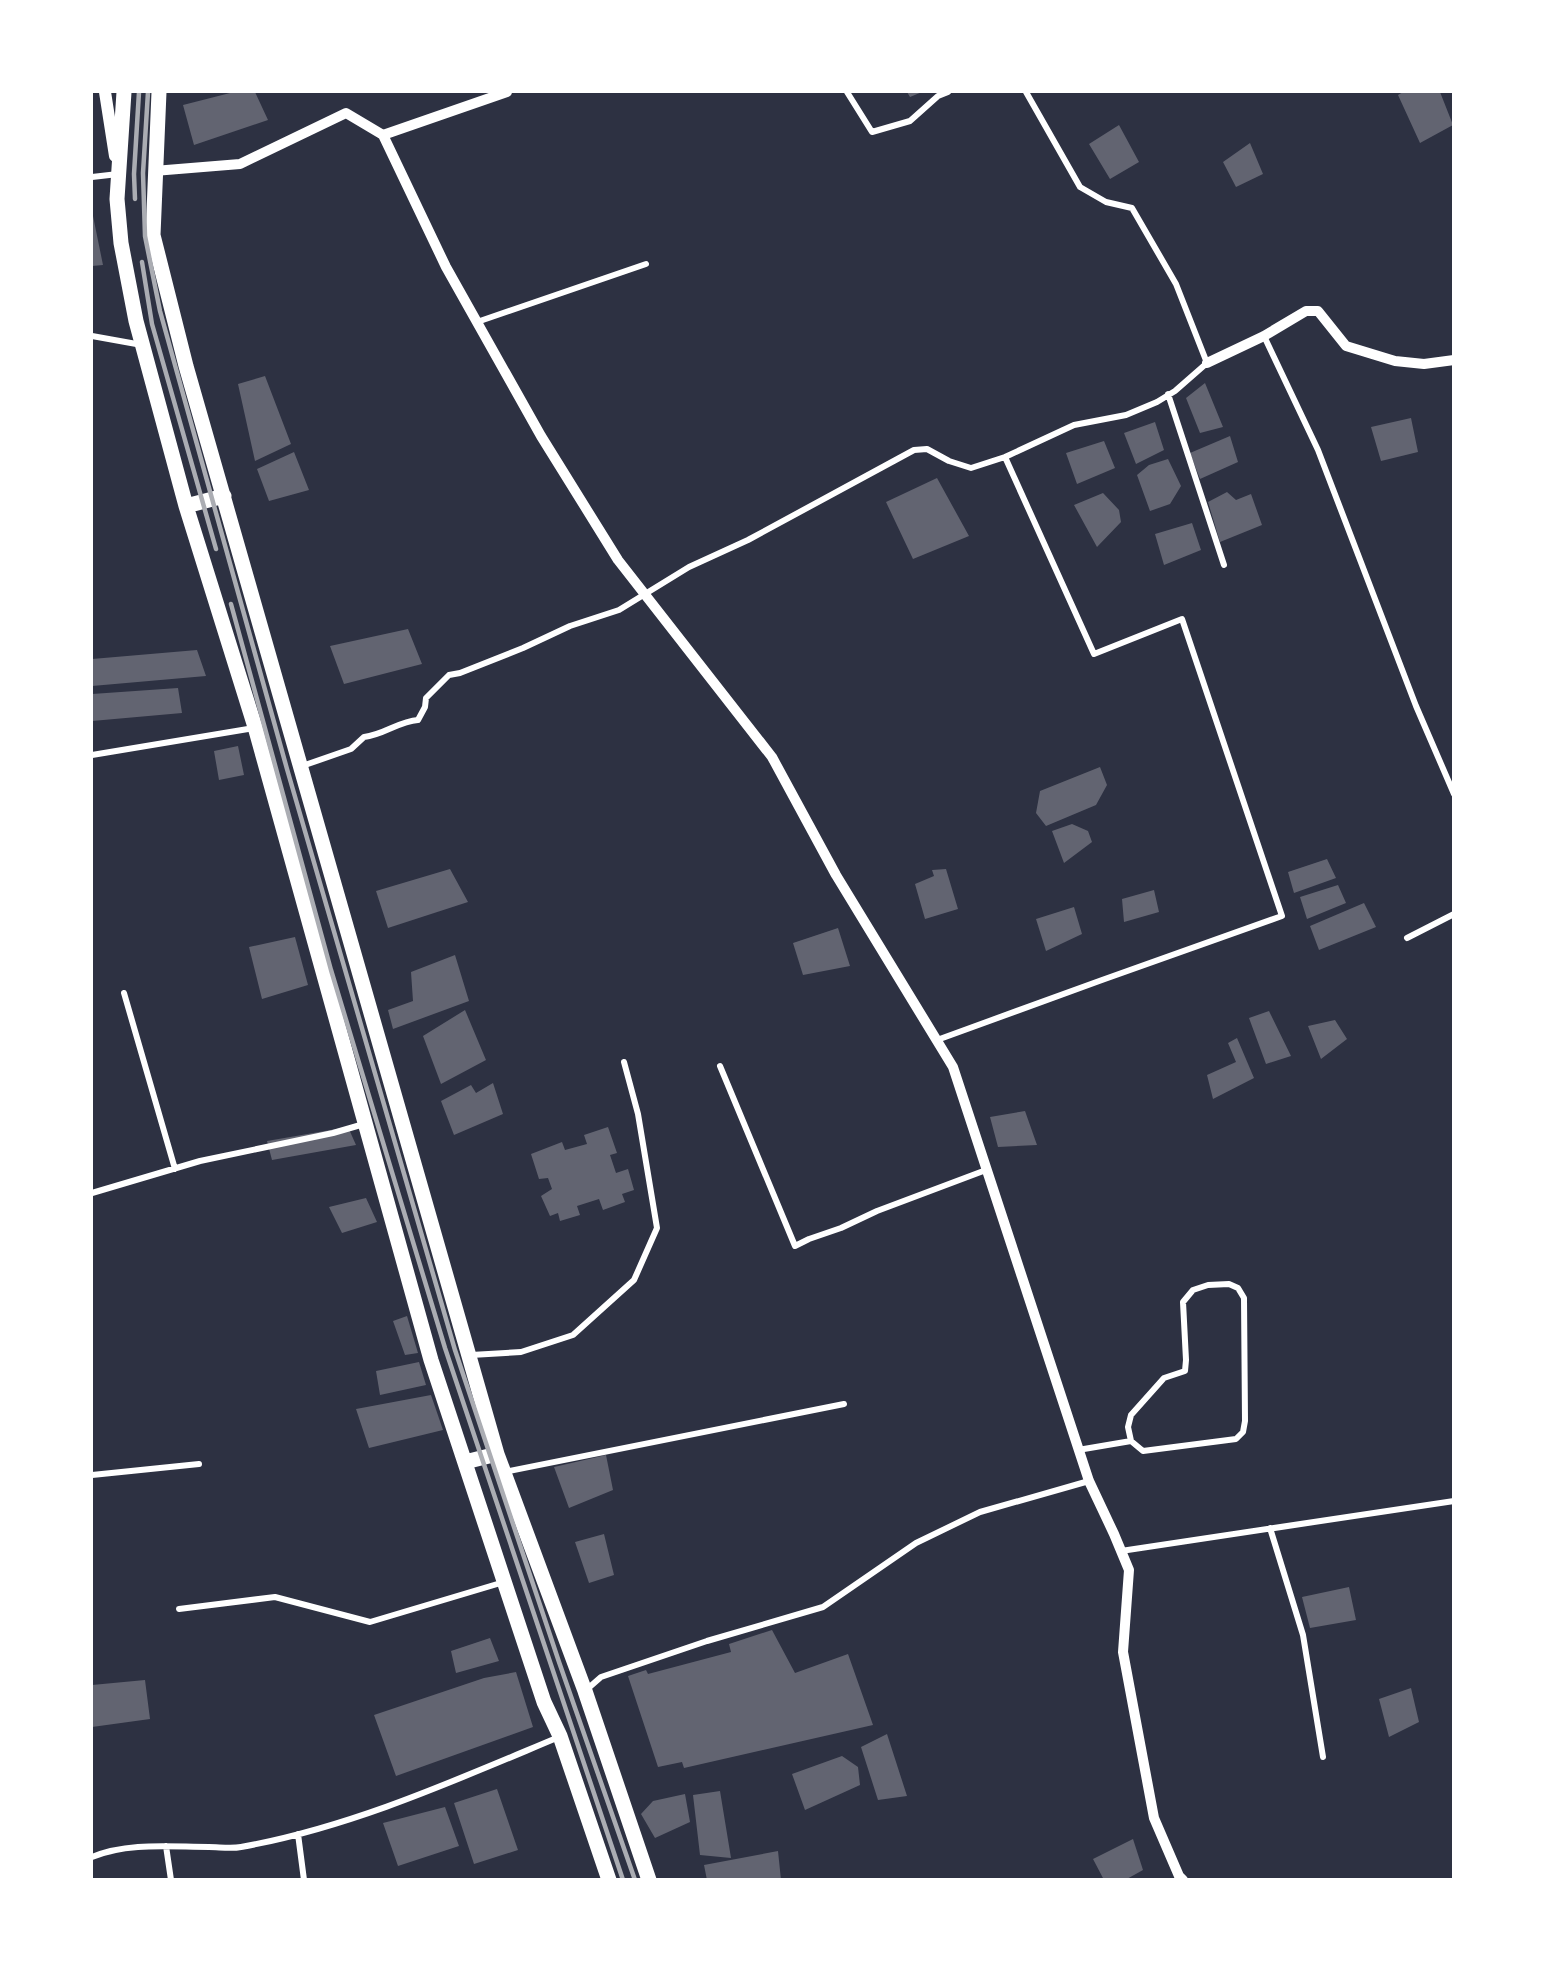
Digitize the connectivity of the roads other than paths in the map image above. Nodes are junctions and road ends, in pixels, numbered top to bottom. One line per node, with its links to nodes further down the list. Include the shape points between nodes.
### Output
1 (105, 92): 10 (main road)
2 (124, 92): 10 (main road)
3 (159, 92): 9 (main road)
4 (507, 92): 8 (street)
5 (847, 92): 6 (street, via 872,132 910,121)
6 (948, 92)
7 (1026, 92): 18 (street, via 1080,187 1106,202 1132,208 1176,284)
8 (383, 135): 9 (street, via 346,113 240,164); 13 (street)
9 (154, 171): 21 (main road, via 153,235)
10 (118, 174): 11 (street); 16 (main road, via 121,243)
11 (92, 177)
12 (646, 264): 13 (street)
13 (477, 322): 24 (street, via 541,436 618,560)
14 (92, 336): 16 (street)
15 (1264, 336): 17 (street, via 1306,311 1318,311 1346,346 1395,361 1424,364); 18 (street); 28 (street, via 1318,450)
16 (143, 345): 22 (main road)
17 (1454, 360)
18 (1207, 363): 19 (street)
19 (1168, 394): 20 (street, via 1126,415 1074,425); 23 (street)
20 (1005, 457): 24 (street, via 971,468 927,449 914,450); 32 (street, via 1094,654 1182,619 1282,916)
21 (224, 496): 22 (main road); 27 (main road)
22 (186, 506): 25 (main road)
23 (1224, 565)
24 (644, 594): 27 (street, via 619,610 449,675 426,698 418,720 376,736 364,736 351,749); 32 (street, via 772,757 836,875)
25 (255, 727): 26 (street); 35 (main road)
26 (92, 755)
27 (302, 766): 39 (main road)
28 (1454, 794)
29 (1454, 915): 30 (street)
30 (1407, 938)
31 (124, 993): 36 (street)
32 (937, 1040): 37 (street, via 953,1067)
33 (624, 1062): 39 (street, via 638,1114 657,1228 634,1280 573,1335 521,1352)
34 (720, 1066): 37 (street, via 795,1246 877,1210)
35 (365, 1124): 36 (street); 44 (main road, via 431,1360)
36 (175, 1169): 38 (street)
37 (986, 1170): 42 (street)
38 (92, 1193)
39 (467, 1355): 43 (main road)
40 (844, 1404): 46 (street)
41 (1131, 1441): 41 (street, via 1143,1451 1236,1439 1243,1432 1244,1298 1238,1288 1229,1284 1208,1285 1193,1290 1184,1302 1185,1371 1164,1378 1131,1415); 42 (street)
42 (1078, 1450): 48 (street)
43 (497, 1454): 44 (main road); 46 (main road)
44 (465, 1462): 52 (main road)
45 (199, 1464): 47 (street)
46 (503, 1472): 54 (main road)
47 (92, 1475)
48 (1089, 1481): 51 (street); 54 (street, via 980,1512 916,1543 823,1607 601,1677)
49 (1454, 1501): 50 (street)
50 (1270, 1528): 51 (street); 56 (street, via 1303,1635)
51 (1121, 1551): 64 (street, via 1129,1570 1123,1652 1154,1818)
52 (504, 1582): 53 (street, via 370,1622 275,1597); 55 (main road, via 544,1702)
53 (179, 1609)
54 (585, 1691): 63 (main road)
55 (560, 1736): 57 (street, via 438,1787); 62 (main road)
56 (1323, 1758)
57 (298, 1834): 58 (street, via 238,1847); 61 (street)
58 (166, 1846): 59 (street, via 106,1851); 60 (street)
59 (92, 1857)
60 (171, 1880)
61 (304, 1880)
62 (609, 1880)
63 (649, 1880)
64 (1184, 1880)

